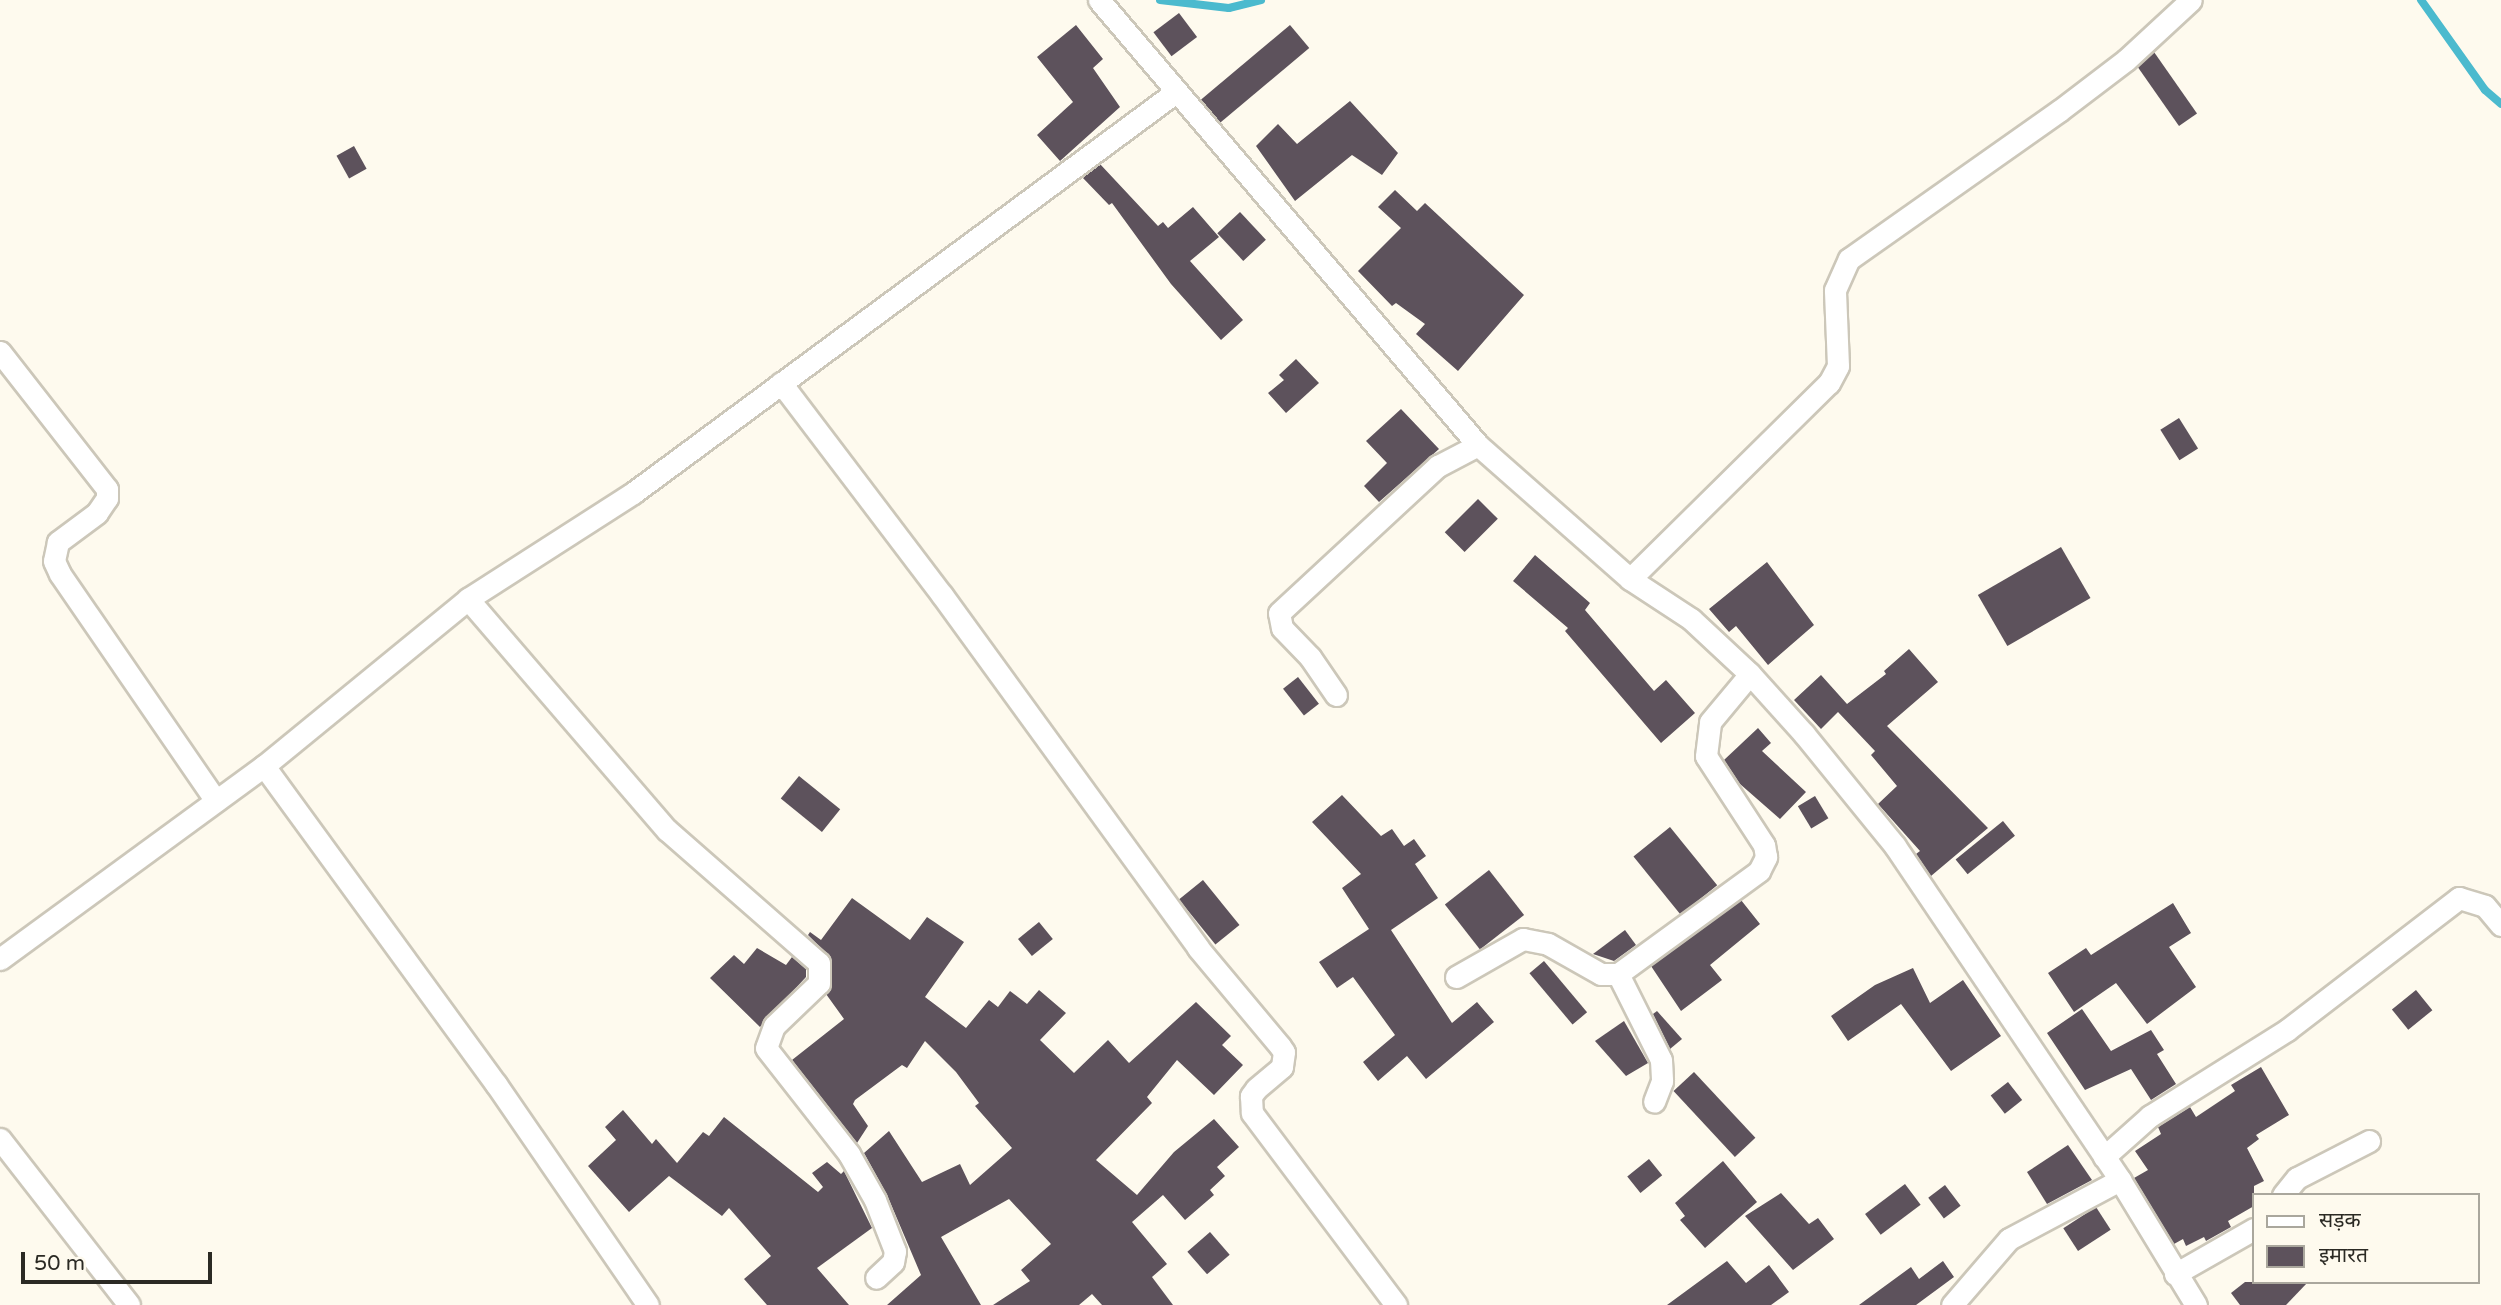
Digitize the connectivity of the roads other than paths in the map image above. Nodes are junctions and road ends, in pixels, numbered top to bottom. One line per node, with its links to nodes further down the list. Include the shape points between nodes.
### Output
1 (1099, 0): 3 (street)
2 (2191, 0): 7 (street, via 2126,60 2071,102 1849,259 1835,290 1838,366 1829,383)
3 (1177, 91): 5 (street); 6 (street)
4 (0, 352): 12 (street, via 107,489 97,513 58,542 54,561 60,574)
5 (781, 383): 8 (street, via 632,493); 28 (street, via 942,595 1198,948 1280,1046 1282,1067 1251,1096 1252,1113)
6 (1478, 445): 7 (street); 10 (street, via 1438,466 1279,613 1282,628 1310,657)
7 (1630, 579): 9 (street, via 1691,619)
8 (468, 599): 11 (street); 25 (street, via 667,830 819,963 819,983 774,1026 766,1048 837,1137 875,1200 895,1251 893,1262)
9 (1750, 674): 15 (street, via 1710,722 1706,757 1764,845 1764,865); 20 (street, via 1895,846)
10 (1336, 695)
11 (264, 766): 12 (street); 27 (street, via 496,1084)
12 (216, 801): 14 (street)
13 (2501, 925): 20 (street, via 2484,905 2459,898 2287,1030 2150,1116)
14 (0, 959)
15 (1618, 974): 16 (street, via 1601,974 1548,944 1523,939); 17 (street, via 1661,1060 1662,1081)
16 (1456, 977)
17 (1654, 1102)
18 (0, 1139): 26 (street)
19 (2369, 1141): 22 (street, via 2297,1178)
20 (2104, 1157): 21 (street)
21 (2120, 1180): 24 (street); 29 (street, via 2009,1239)
22 (2285, 1193)
23 (2252, 1230): 24 (street)
24 (2175, 1274): 30 (street)
25 (876, 1278)
26 (129, 1305)
27 (648, 1305)
28 (1396, 1305)
29 (1952, 1305)
30 (2196, 1305)

